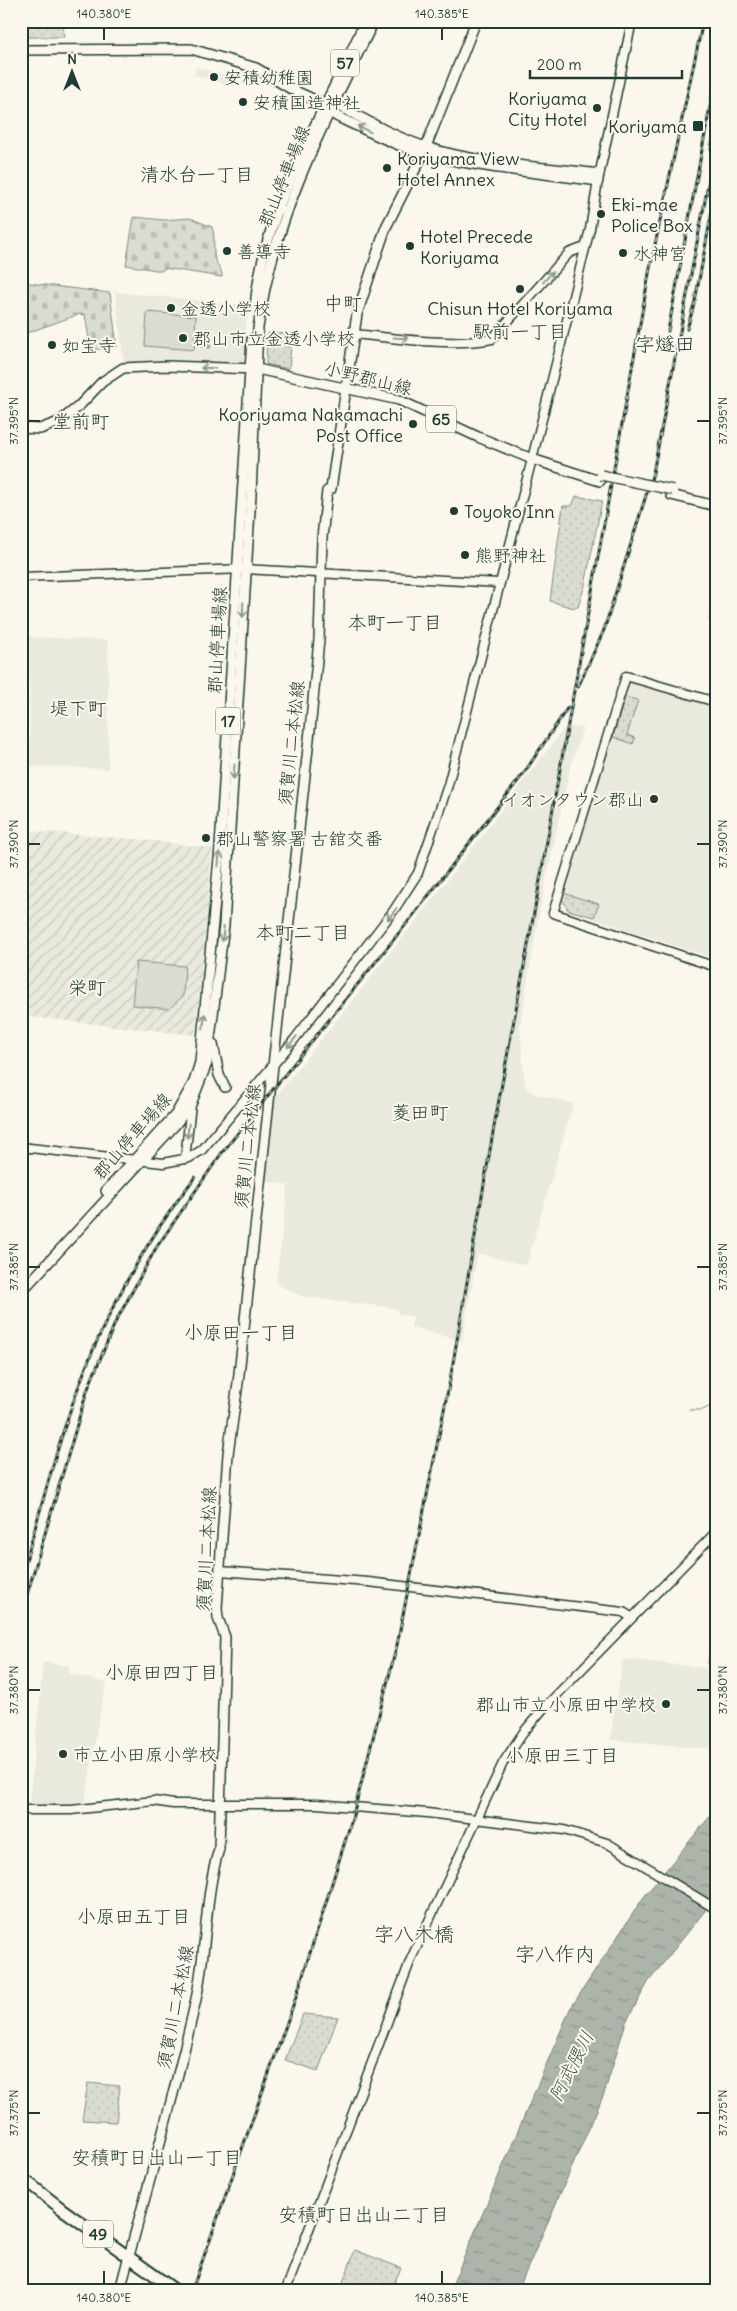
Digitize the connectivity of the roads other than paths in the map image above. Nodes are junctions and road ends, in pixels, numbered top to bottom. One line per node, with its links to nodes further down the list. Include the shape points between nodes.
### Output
1 (365, 21): 6 (main road, 57)
2 (374, 21): 6 (main road, 57)
3 (476, 21): 7 (main road, 須賀川二本松線)
4 (632, 21): 8 (street)
5 (21, 50): 6 (main road, via 191,49 256,68)
6 (328, 106): 7 (main road); 11 (main road, 郡山停車場線 / 17, via 284,195 260,270)
7 (424, 151): 8 (main road); 10 (main road, 須賀川二本松線, via 386,227)
8 (598, 178): 9 (street)
9 (585, 247): 10 (street, one-way to 9, via 444,342 492,339 569,253); 14 (street)
10 (353, 334): 12 (main road, 須賀川二本松線)
11 (253, 369): 12 (main road, 小野郡山線 / 65); 13 (main road, 小野郡山線, one-way to 13, via 123,368 102,382 60,422 40,429); 18 (main road, 郡山停車場線 / 17)
12 (346, 387): 14 (main road, 小野郡山線 / 65, via 399,400); 19 (main road, 須賀川二本松線, via 331,489 327,491)
13 (21, 428)
14 (532, 458): 15 (main road, 小野郡山線 / 65, bridge, via 601,478); 21 (street)
15 (672, 492): 16 (main road, 小野郡山線 / 65); 17 (main road, 小野郡山線 / 65)
16 (716, 500)
17 (716, 506)
18 (241, 569): 19 (street); 20 (street); 24 (main road, 郡山停車場線 / 17, one-way to 24, via 224,925); 30 (main road, 郡山停車場線 / 17, one-way to 18, via 176,1114 194,1082 200,1062)
19 (322, 572): 21 (street); 25 (main road, 須賀川二本松線, via 310,730)
20 (21, 577)
21 (499, 583): 25 (street, one-way to 25, via 448,785 418,873 394,910)
22 (716, 702): 23 (street, via 626,676 553,913)
23 (716, 967)
24 (211, 1039): 26 (main road); 27 (main road, 郡山停車場線 / 17, via 205,1070)
25 (272, 1066): 29 (street, via 209,1144); 34 (main road, 須賀川二本松線, via 229,1445)
26 (225, 1087)
27 (191, 1104): 29 (street, one-way to 29); 30 (main road, 郡山停車場線 / 17)
28 (21, 1147): 30 (street)
29 (185, 1159): 30 (street, via 163,1163)
30 (138, 1160): 31 (main road, 郡山停車場線 / 17); 32 (main road, 郡山停車場線 / 17)
31 (21, 1284)
32 (21, 1292)
33 (716, 1532): 35 (street)
34 (220, 1572): 35 (street, via 387,1584 623,1612); 36 (main road, 須賀川二本松線, via 217,1608 225,1637)
35 (632, 1617): 38 (street, via 523,1733 503,1763)
36 (220, 1804): 37 (street, via 154,1801 71,1810); 38 (street, via 317,1804); 41 (main road, 須賀川二本松線, via 219,1849 212,1870 197,1997 169,2112)
37 (21, 1810)
38 (477, 1819): 39 (street, via 542,1827 607,1843); 44 (street, via 411,1959)
39 (716, 1909)
40 (21, 2177): 41 (highway, 49)
41 (128, 2256): 42 (main road, 須賀川二本松線); 43 (highway, 49)
42 (120, 2290)
43 (175, 2290)
44 (286, 2290)

